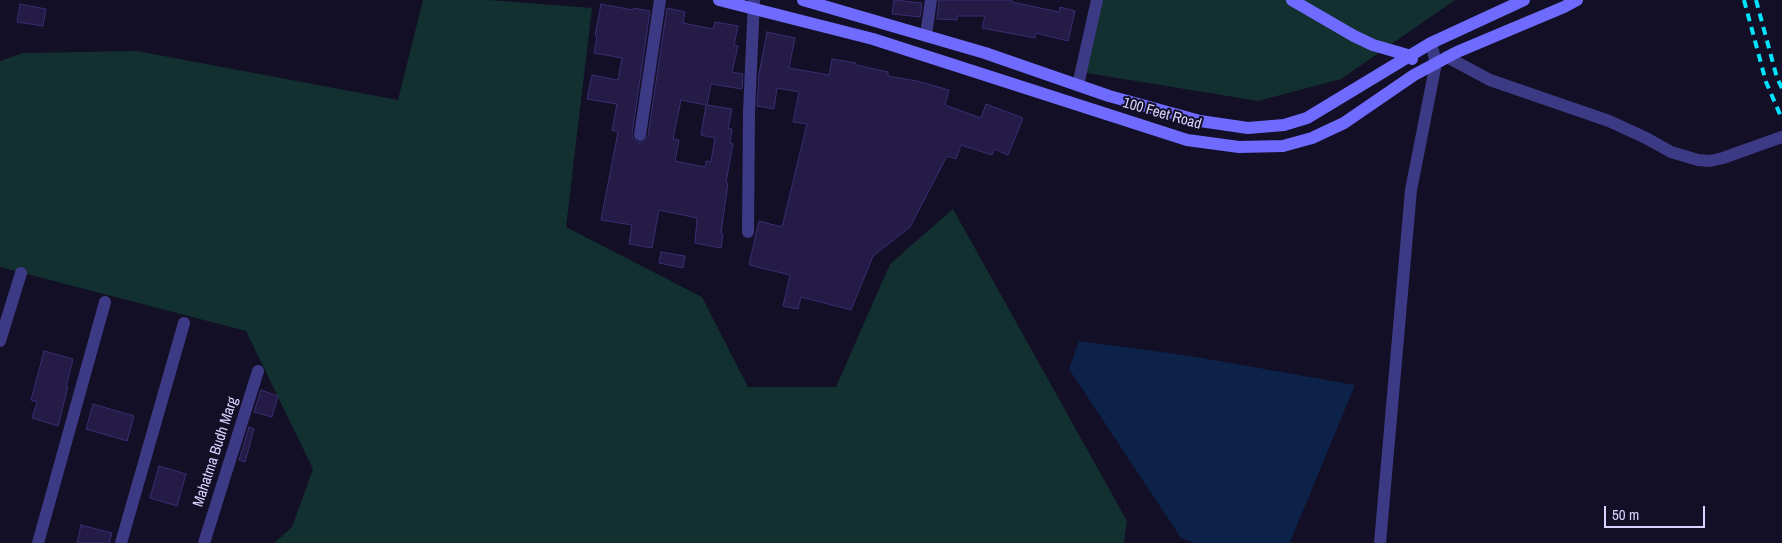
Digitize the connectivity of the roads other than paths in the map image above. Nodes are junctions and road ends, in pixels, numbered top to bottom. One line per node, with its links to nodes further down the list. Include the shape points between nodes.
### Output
1 (660, 0): 17 (street)
2 (719, 0): 10 (street, 100 Feet Road)
3 (803, 0): 9 (street, 100 Feet Road)
4 (931, 0): 11 (street)
5 (1097, 0): 16 (street)
6 (1292, 0): 13 (street, via 1366,42)
7 (1524, 0): 12 (street, 100 Feet Road)
8 (1577, 0): 14 (street, 100 Feet Road)
9 (827, 3): 11 (street, 100 Feet Road)
10 (754, 4): 15 (street, 100 Feet Road, via 873,38 1187,140 1239,147 1283,146 1312,138 1344,122); 19 (street)
11 (926, 35): 16 (street, 100 Feet Road)
12 (1431, 44): 13 (street, 100 Feet Road); 14 (street)
13 (1411, 56): 15 (street); 16 (street, 100 Feet Road, via 1307,118 1284,125 1248,128 1200,121)
14 (1441, 60): 15 (street, 100 Feet Road); 18 (street, via 1609,121 1671,152 1698,160 1723,158); 28 (street, via 1411,190)
15 (1418, 72)
16 (1078, 85)
17 (640, 135)
18 (1782, 137)
19 (748, 232)
20 (21, 273): 23 (street)
21 (105, 302): 25 (street)
22 (184, 323): 26 (street)
23 (0, 341)
24 (258, 371): 27 (street, Mahatma Budh Marg)
25 (38, 543)
26 (121, 543)
27 (204, 543)
28 (1380, 543)

